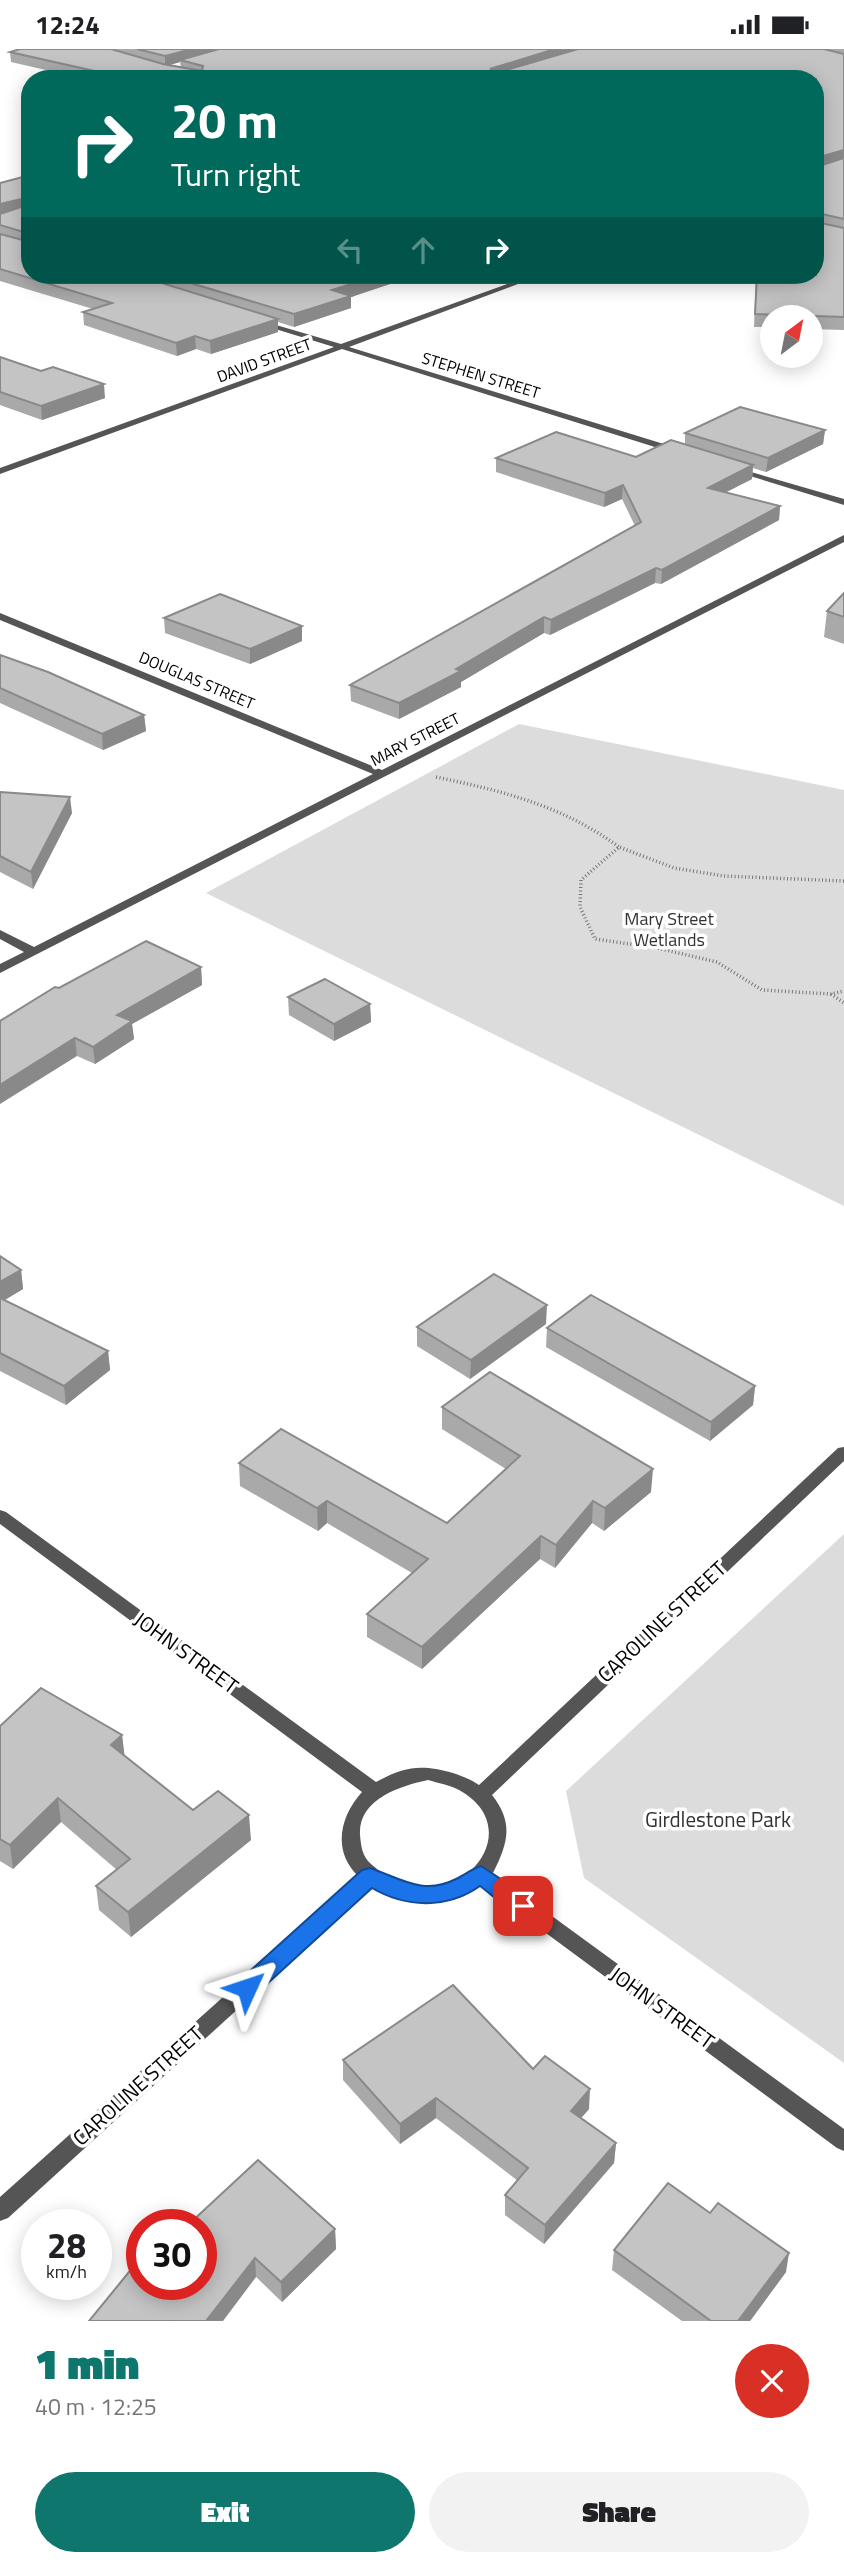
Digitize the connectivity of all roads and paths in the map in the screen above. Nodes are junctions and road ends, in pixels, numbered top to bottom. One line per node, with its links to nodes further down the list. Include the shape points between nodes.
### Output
1 (514, 284): 3 (street, DAVID STREET)
2 (252, 319): 3 (street, STEPHEN STREET)
3 (342, 347): 4 (street, STEPHEN STREET); 6 (street, DAVID STREET)
4 (686, 453)
5 (725, 466): 7 (street)
6 (0, 471)
7 (844, 502)
8 (844, 537): 10 (street, MARY STREET)
9 (0, 616): 10 (street, DOUGLAS STREET)
10 (382, 774): 15 (street, MARY STREET)
11 (434, 777): 12 (path, via 553,806 590,824)
12 (619, 847): 13 (path, via 674,868 724,876); 18 (path, via 581,880 580,907 595,939 717,962 762,990)
13 (844, 881)
14 (0, 934): 15 (street)
15 (34, 952): 16 (street, MARY STREET)
16 (0, 969)
17 (844, 991): 18 (path)
18 (831, 994): 19 (path)
19 (844, 1003)
20 (844, 1452): 23 (street, CAROLINE STREET)
21 (0, 1516): 22 (street, JOHN STREET)
22 (373, 1790): 23 (street, via 398,1778 428,1773 447,1776); 25 (street, via 350,1823 350,1842)
23 (481, 1794): 24 (street, via 499,1825 493,1860)
24 (481, 1874): 25 (street, via 462,1887 414,1895); 26 (street, JOHN STREET)
25 (370, 1877): 27 (street, CAROLINE STREET)
26 (844, 2141)
27 (0, 2211)

